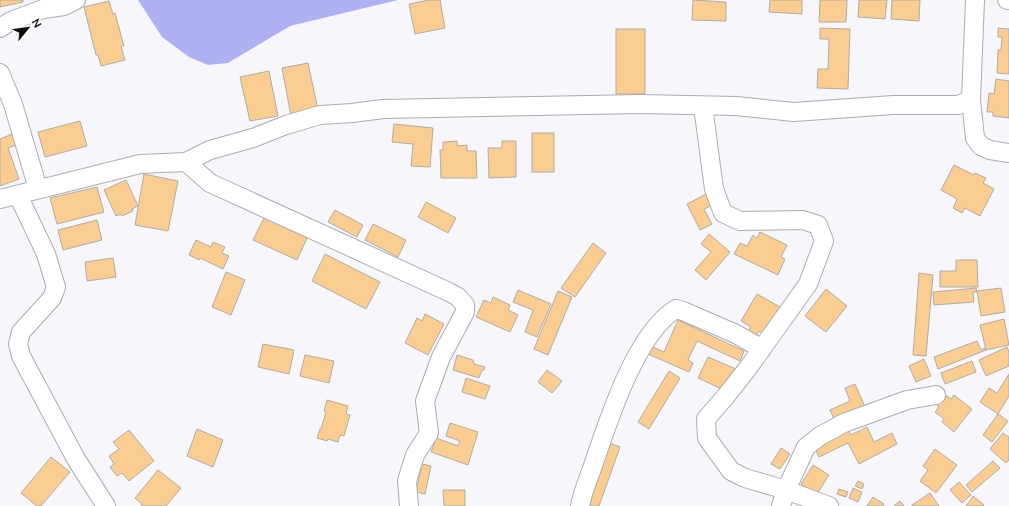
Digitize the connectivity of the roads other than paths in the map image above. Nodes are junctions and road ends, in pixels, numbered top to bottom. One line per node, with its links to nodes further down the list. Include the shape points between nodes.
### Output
1 (76, 0): 3 (street, via 64,6 43,9)
2 (975, 0): 5 (street)
3 (0, 28)
4 (0, 73): 9 (street, via 13,104)
5 (971, 100): 6 (street, via 958,105 893,105 794,112 736,106); 7 (street, via 975,138 981,146)
6 (703, 106): 8 (street, via 640,104 383,108 320,115 210,150); 12 (street, via 714,189 723,213 740,221 803,220 818,225 824,241 808,284)
7 (1009, 154)
8 (186, 162): 9 (street, via 140,164); 16 (street, via 210,183 449,292 465,305 465,312 441,357 425,401 429,433 415,455 407,481)
9 (38, 189): 10 (street)
10 (18, 195): 11 (street); 15 (street, via 46,254 56,287 52,298 20,332 18,344 21,356 76,459)
11 (0, 199)
12 (762, 349): 14 (street, via 706,419 707,438 731,471); 17 (street, via 736,334 683,311 676,309 667,315 648,338 634,361 612,407)
13 (936, 395): 14 (street, via 907,400 844,423 820,436 806,447)
14 (783, 498): 18 (street)
15 (106, 506)
16 (409, 506)
17 (580, 506)
18 (829, 506)

